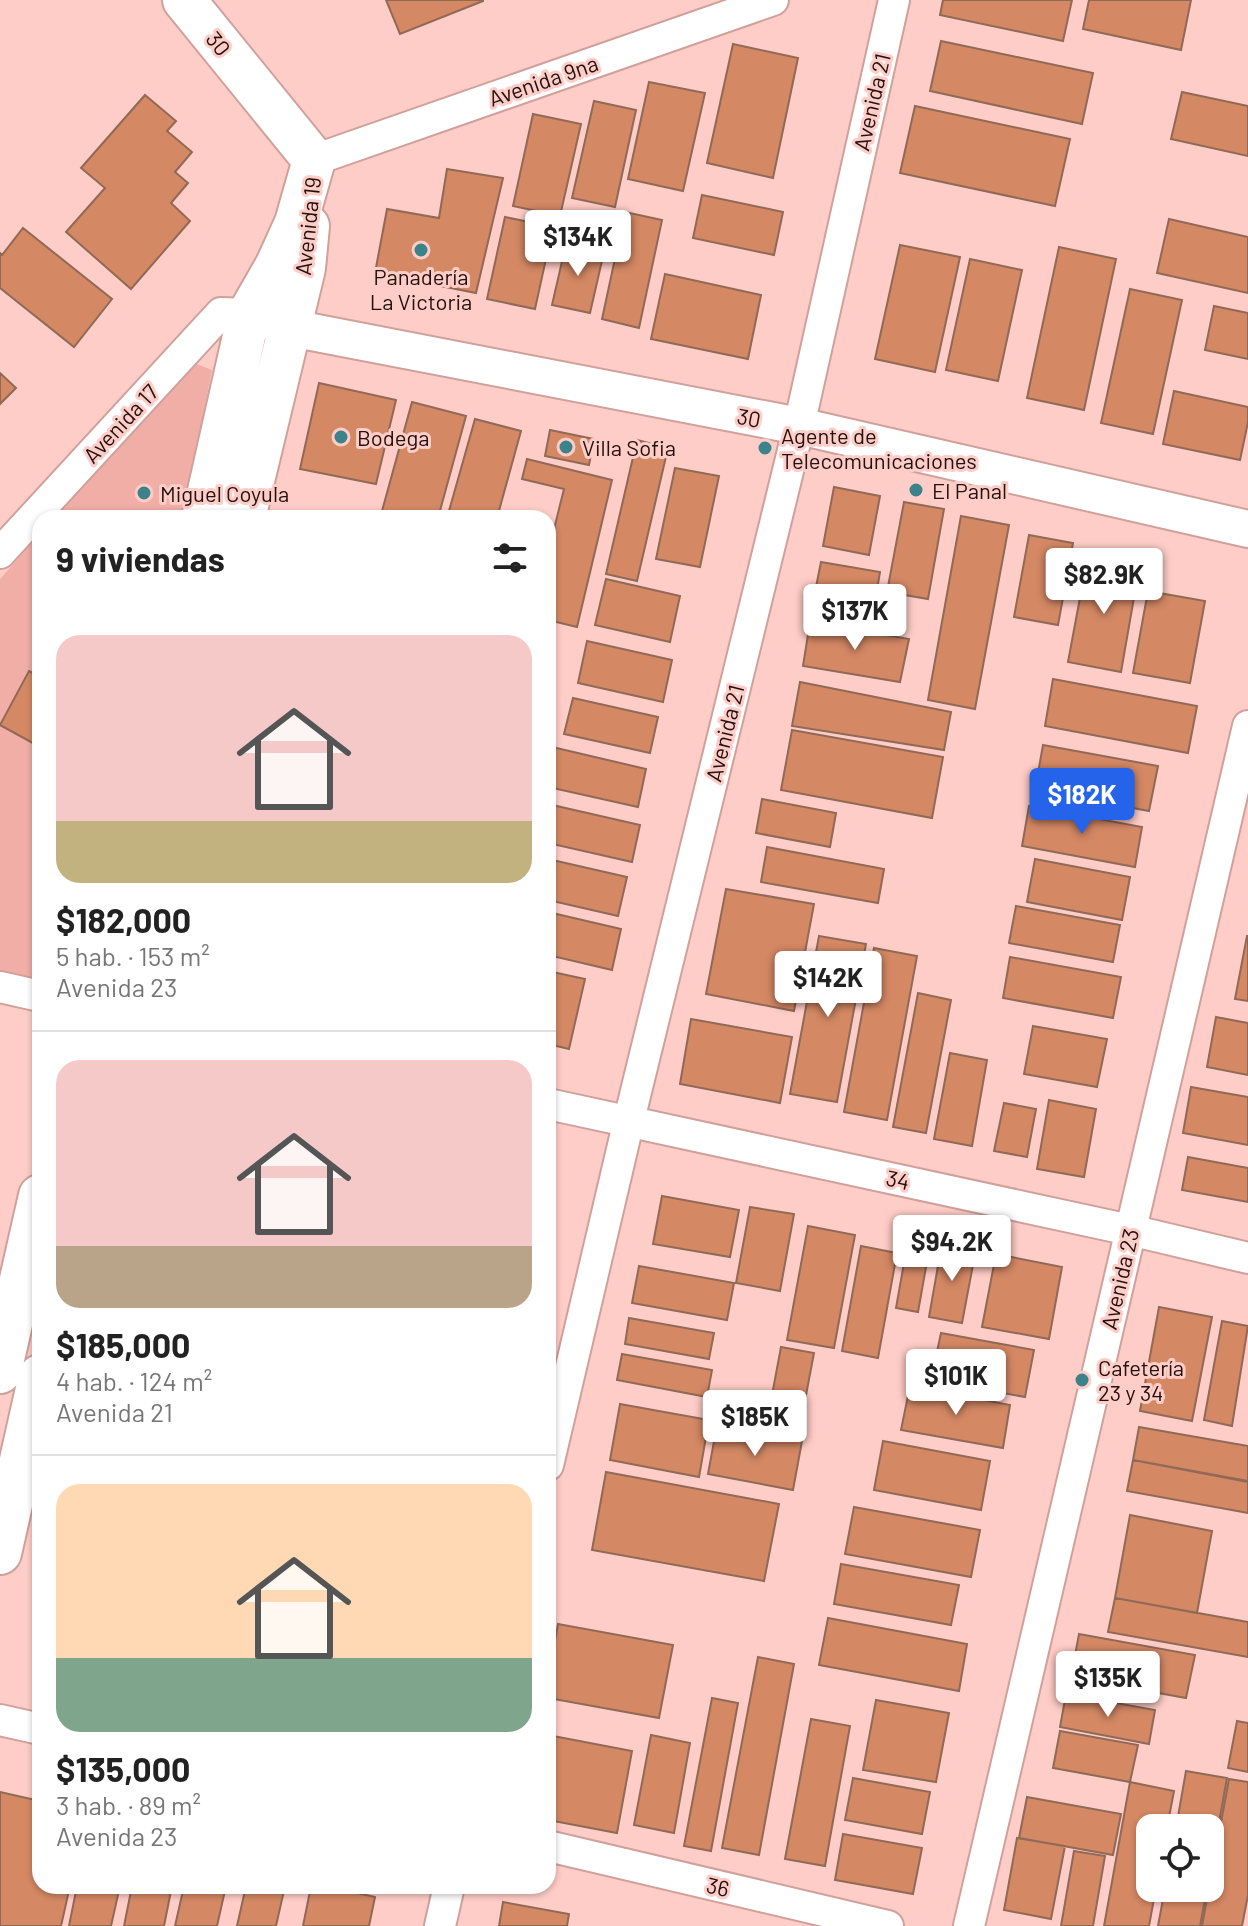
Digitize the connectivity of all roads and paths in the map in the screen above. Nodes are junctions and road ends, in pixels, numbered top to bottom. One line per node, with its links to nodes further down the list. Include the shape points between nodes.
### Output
1 (184, 0): 4 (main road, 30)
2 (773, 0): 4 (street, Avenida 9na)
3 (894, 0): 7 (street, Avenida 21)
4 (314, 160): 5 (main road, Avenida 19, via 296,223); 6 (main road, Avenida 19, via 304,268)
5 (249, 314): 6 (street, 30); 8 (street, Avenida 17, via 221,313); 9 (main road, Avenida 19)
6 (291, 328): 7 (street, 30); 10 (main road, Avenida 19)
7 (799, 426): 12 (street, 30); 18 (street, Avenida 21)
8 (40, 510)
9 (205, 510)
10 (246, 510)
11 (32, 518): 13 (street, Avenida 17)
12 (1248, 529)
13 (0, 553)
14 (1248, 726): 19 (street, Avenida 23)
15 (0, 987): 16 (street)
16 (32, 994)
17 (556, 1106): 18 (street, 34)
18 (629, 1120): 19 (street, 34); 24 (street, Avenida 21)
19 (1130, 1230): 21 (street, 34); 32 (street, Avenida 23)
20 (32, 1231): 22 (main road)
21 (1248, 1258)
22 (0, 1372)
23 (32, 1411): 25 (main road)
24 (556, 1431)
25 (0, 1553)
26 (0, 1720): 27 (street)
27 (32, 1727)
28 (556, 1848): 31 (street, 36)
29 (447, 1894): 30 (street)
30 (440, 1926)
31 (888, 1926)
32 (969, 1926)

